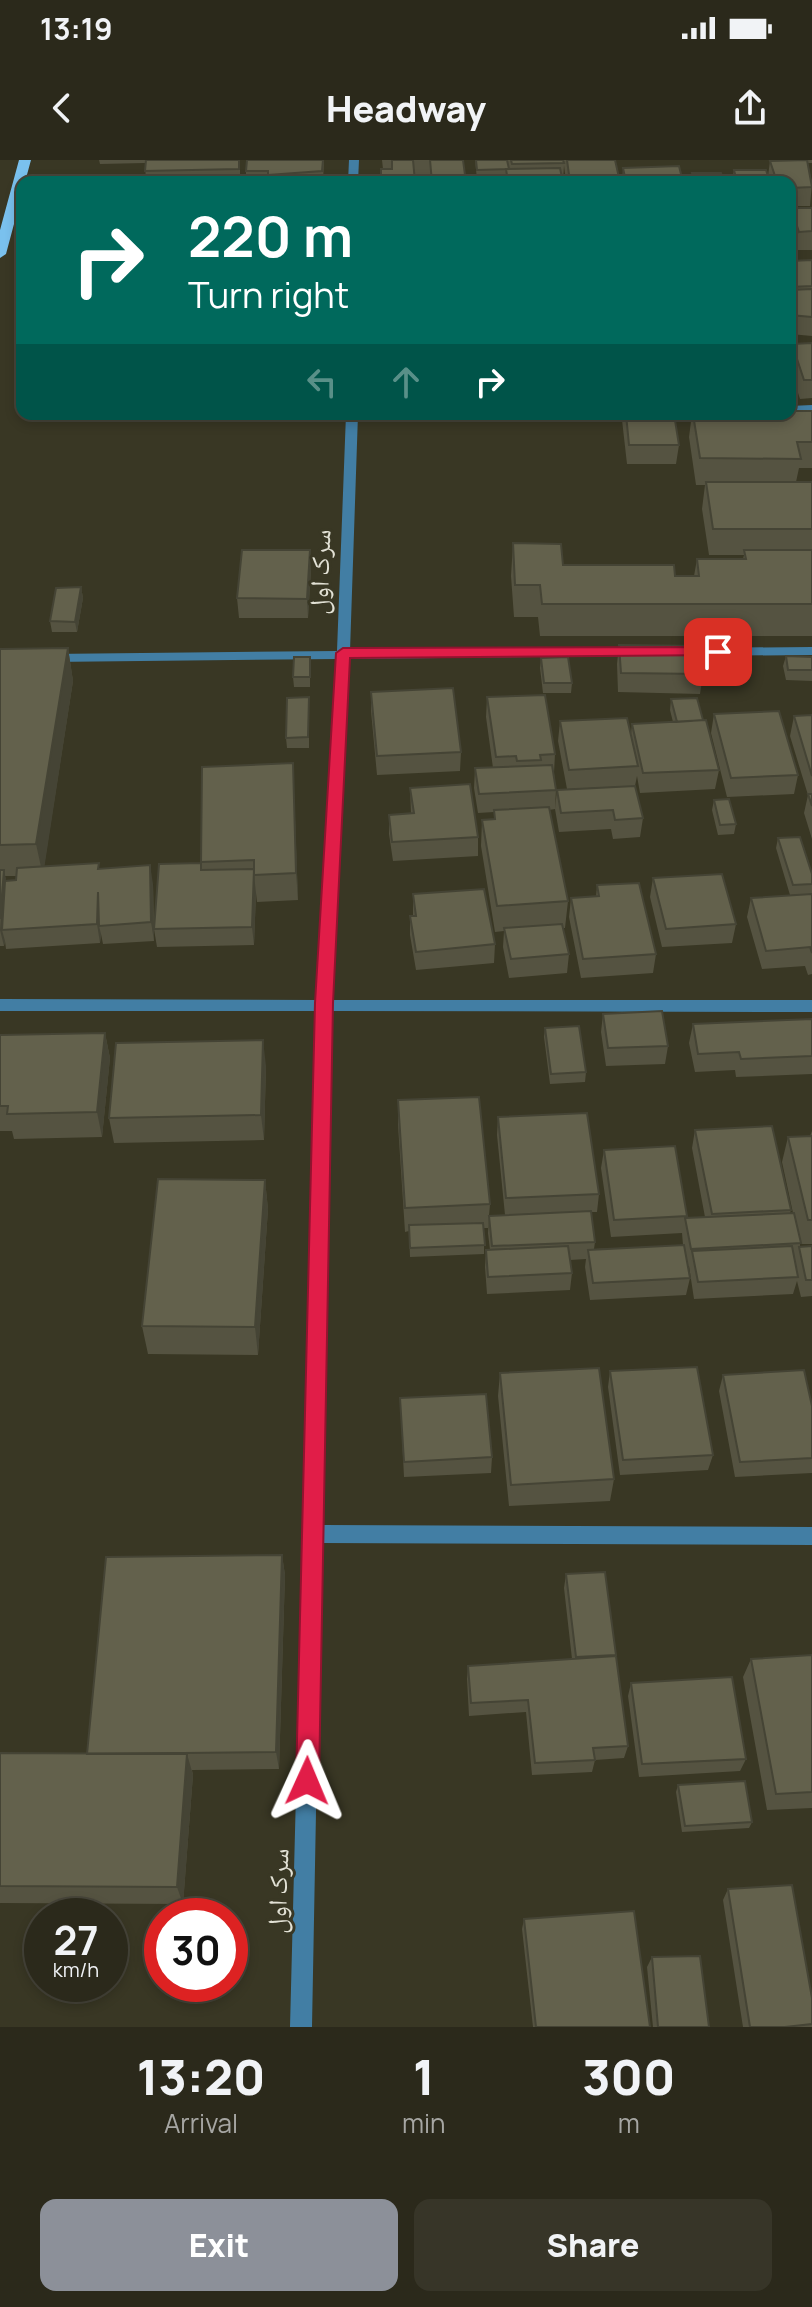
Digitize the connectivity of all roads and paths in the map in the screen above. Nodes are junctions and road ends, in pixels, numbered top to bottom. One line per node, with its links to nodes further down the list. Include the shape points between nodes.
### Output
1 (16, 216): 2 (main road)
2 (0, 254)
3 (352, 420): 7 (street, سرک‌ اول)
4 (812, 651): 6 (street)
5 (656, 652): 7 (street)
6 (671, 652)
7 (343, 653): 8 (street); 9 (street, سرک‌ اول)
8 (31, 658)
9 (324, 1003): 10 (street); 11 (street); 12 (street, سرک‌ اول)
10 (0, 1005)
11 (812, 1006)
12 (314, 1534): 13 (street); 14 (street, سرک‌ اول)
13 (812, 1536)
14 (301, 2027)

